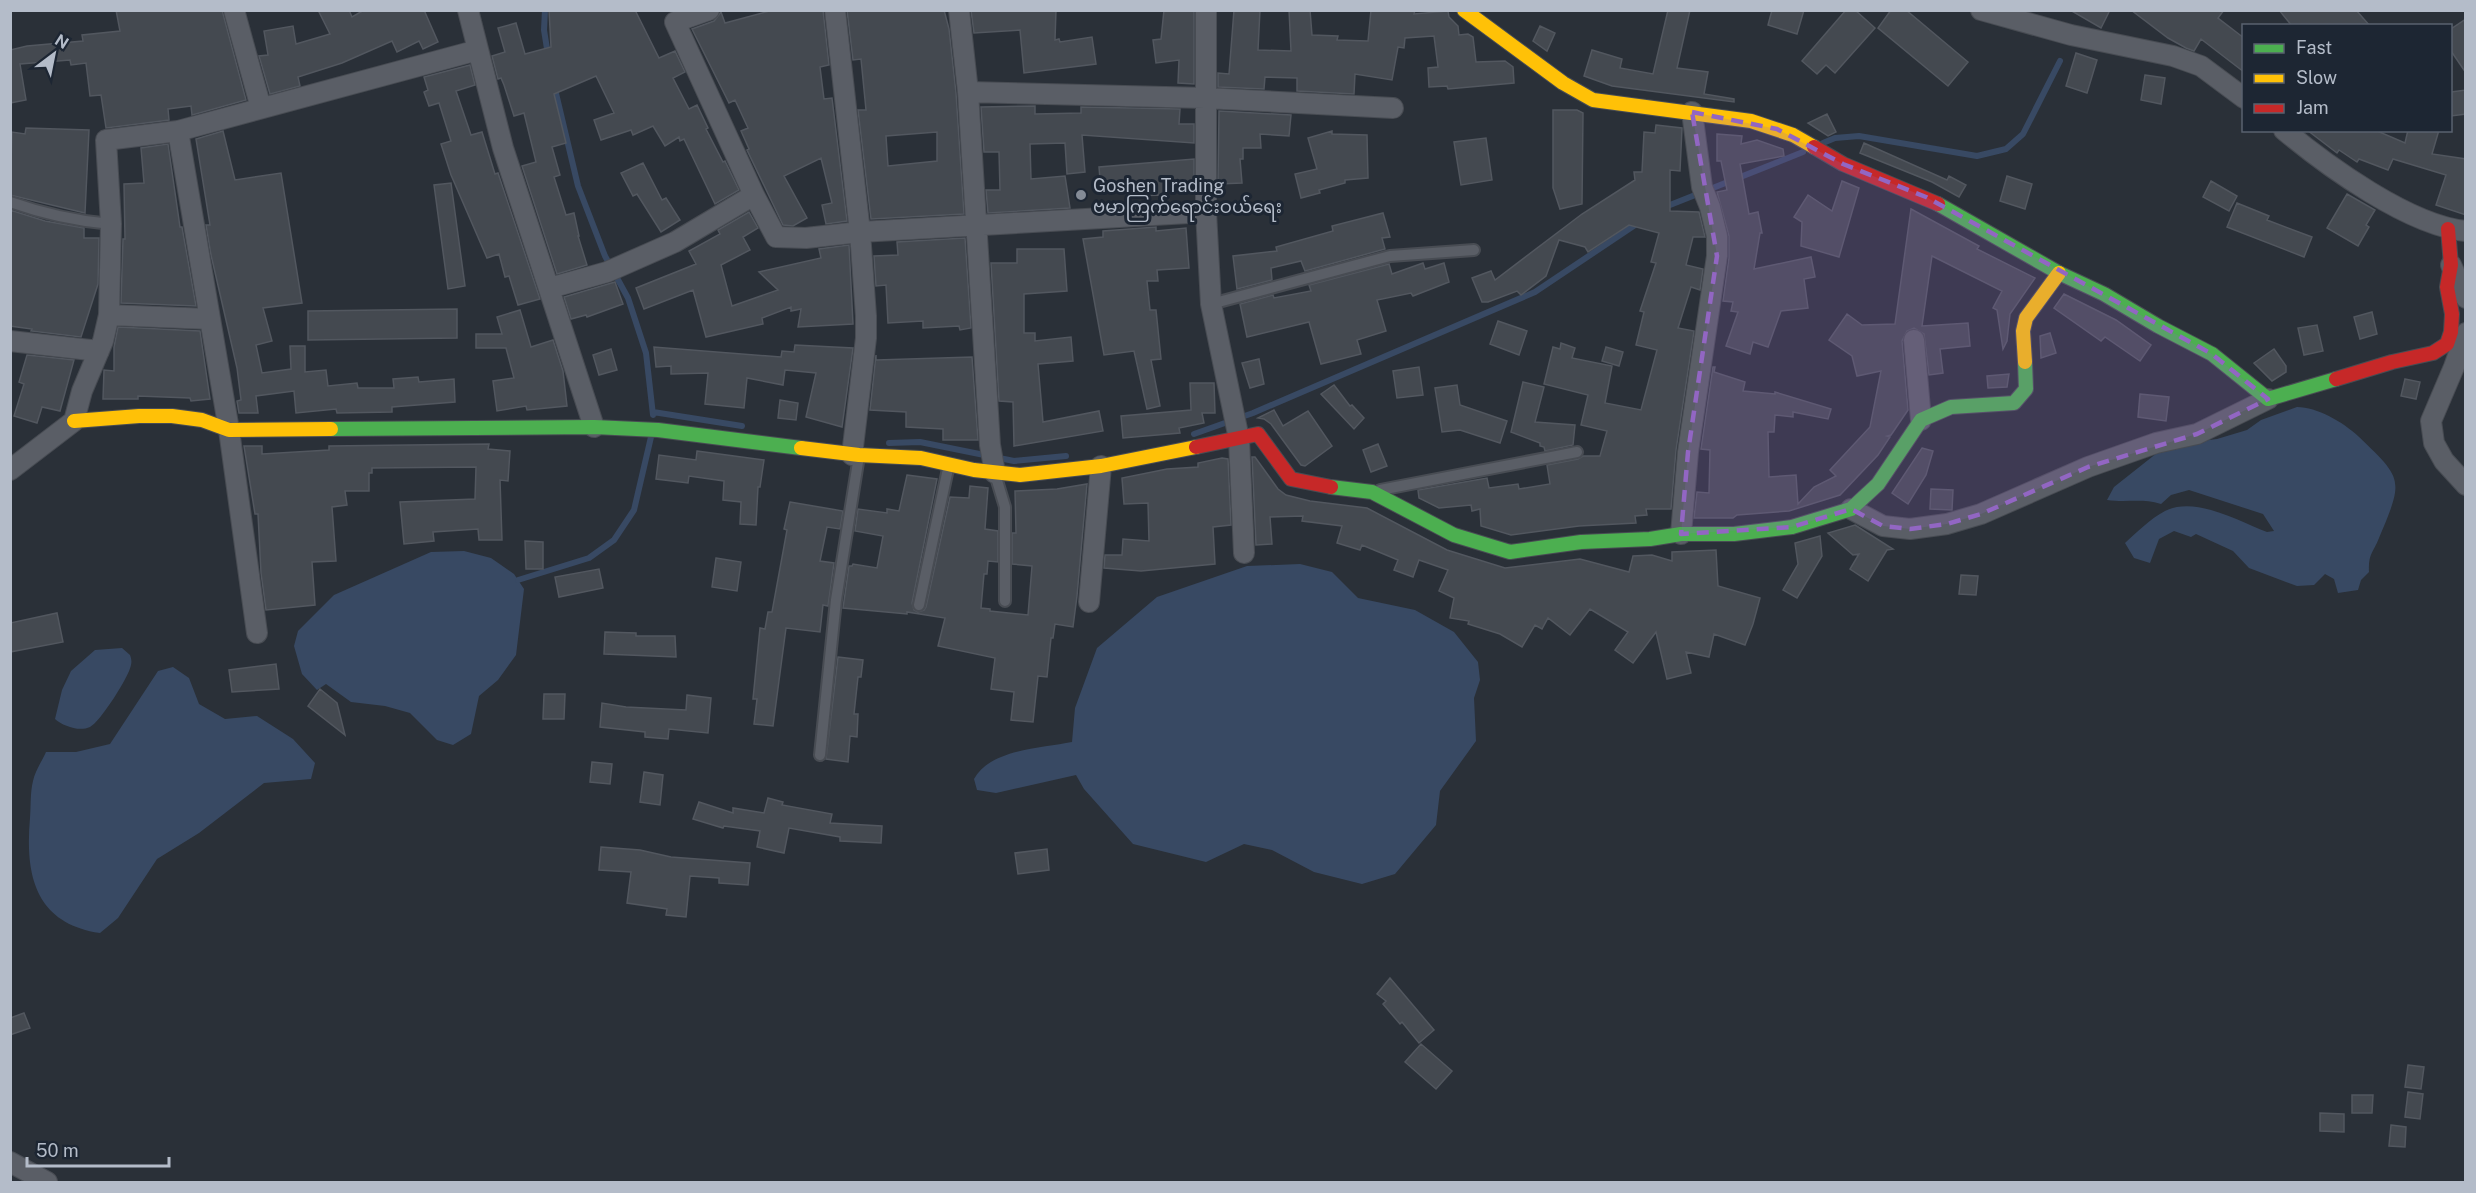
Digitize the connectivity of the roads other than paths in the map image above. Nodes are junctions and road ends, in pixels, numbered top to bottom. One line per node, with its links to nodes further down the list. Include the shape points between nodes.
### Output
1 (234, 10): 13 (street)
2 (468, 10): 9 (street)
3 (834, 10): 24 (street)
4 (959, 10): 10 (street)
5 (1206, 10): 12 (street)
6 (1464, 10): 15 (street, via 1563,84 1593,100)
7 (1982, 10): 11 (street, via 2071,35 2173,56 2201,66)
8 (711, 11): 18 (street, via 675,22)
9 (478, 50): 13 (street); 28 (street, via 503,148)
10 (968, 92): 12 (street); 22 (street)
11 (2242, 97)
12 (1205, 98): 14 (street); 20 (street)
13 (261, 108): 16 (street)
14 (1393, 108)
15 (1692, 112): 27 (street, via 1751,121 1792,135 1843,164 1926,197); 52 (street, via 1704,193 1717,236 1717,256 1688,452)
16 (178, 130): 21 (street, via 106,140); 32 (street)
17 (2286, 132): 23 (street, via 2310,152 2379,196 2425,220)
18 (754, 195): 24 (street, via 776,237); 28 (street, via 675,242 613,269)
19 (10, 202): 21 (lane, via 76,221)
20 (1206, 213): 22 (street); 30 (street)
21 (111, 224): 31 (street)
22 (977, 225): 24 (street); 45 (street)
23 (2457, 230): 26 (street)
24 (860, 232): 44 (street, via 866,338)
25 (1474, 250): 30 (lane, via 1390,256)
26 (2451, 265): 29 (street); 37 (street, via 2447,287 2452,314 2447,344 2433,352)
27 (2059, 273): 37 (street, via 2212,354); 38 (street, via 2026,318 2026,389 2021,397 2014,403 1951,407)
28 (550, 288): 41 (street)
29 (2466, 298)
30 (1211, 304): 40 (street)
31 (109, 315): 32 (street); 36 (street)
32 (210, 319): 42 (street)
33 (2466, 333): 49 (street, via 2431,421 2434,443)
34 (1914, 340): 38 (street)
35 (10, 341): 36 (street)
36 (99, 351): 39 (street)
37 (2268, 399): 51 (street, via 2198,434 2156,443 2088,467 1981,514 1947,524 1910,530 1883,526)
38 (1921, 420): 51 (street, via 1878,484)
39 (74, 421): 42 (street, via 186,417); 48 (street)
40 (1236, 426): 47 (street); 50 (street, via 1258,434 1291,479); 53 (street)
41 (594, 427): 42 (street); 44 (street, via 651,430)
42 (229, 430): 57 (street)
43 (1577, 452): 50 (lane)
44 (855, 455): 46 (street, via 921,458); 58 (lane)
45 (992, 460): 46 (street); 47 (street, via 1020,474); 54 (lane, via 1005,507)
46 (950, 464): 56 (lane)
47 (1101, 466): 55 (street)
48 (10, 470)
49 (2466, 486)
50 (1372, 492): 52 (street, via 1454,535 1510,552)
51 (1851, 509): 52 (street, via 1792,527 1734,534)
52 (1681, 534)
53 (1244, 553)
54 (1005, 601)
55 (1089, 602)
56 (919, 605)
57 (257, 633)
58 (820, 755)
59 (10, 1162): 60 (street)
60 (47, 1182)

